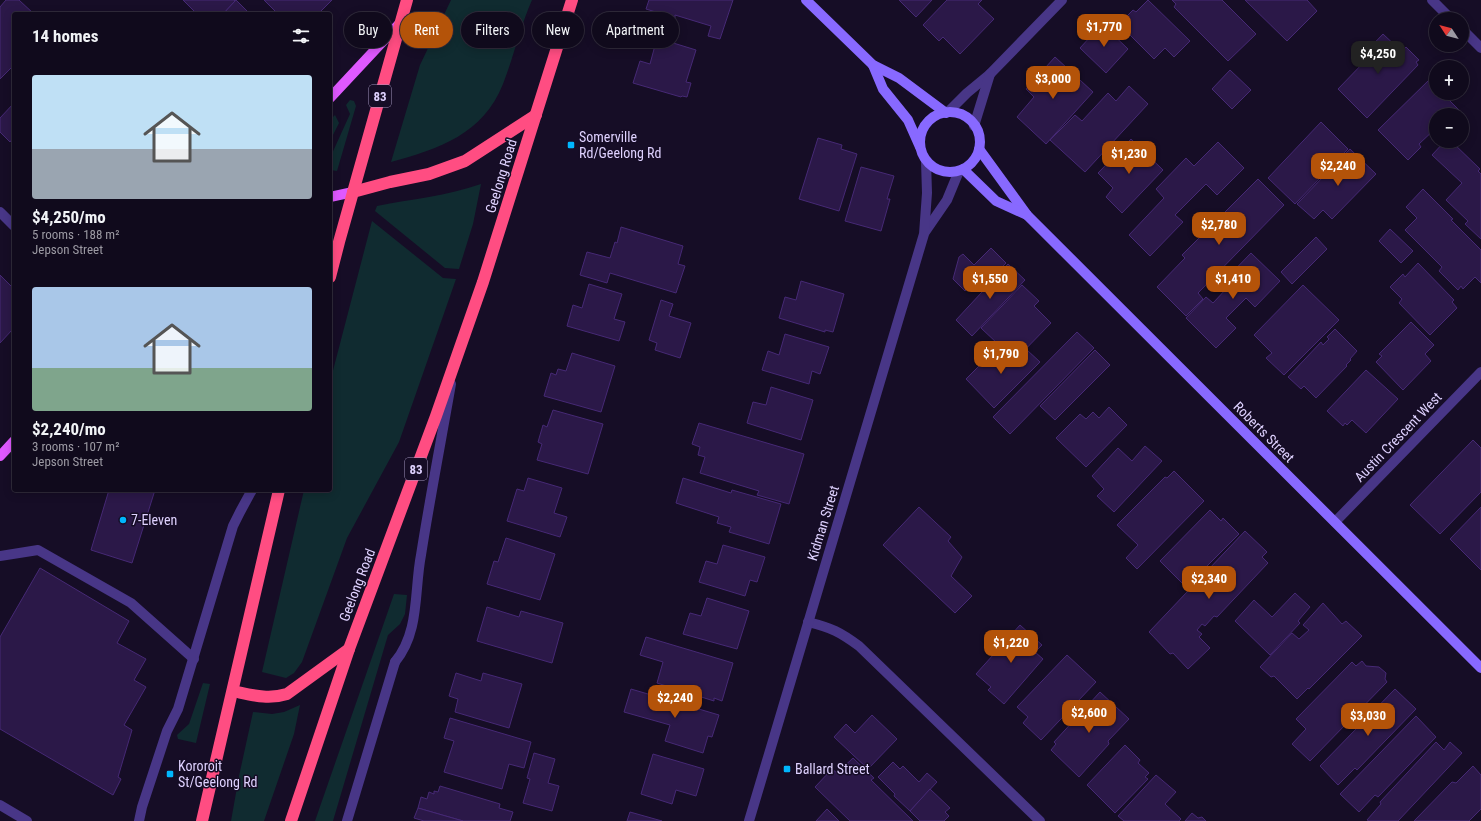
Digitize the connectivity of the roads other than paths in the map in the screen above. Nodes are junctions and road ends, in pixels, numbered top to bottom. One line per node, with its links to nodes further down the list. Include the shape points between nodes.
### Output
1 (407, 0): 6 (highway, 83)
2 (572, 0): 16 (highway, Geelong Road / 83)
3 (806, 0): 12 (street)
4 (1062, 0): 13 (street)
5 (1432, 0): 7 (street)
6 (404, 12)
7 (1445, 12)
8 (400, 23): 14 (main road)
9 (400, 26): 22 (highway, 83)
10 (1469, 36): 11 (street)
11 (1481, 48)
12 (872, 65): 15 (street, via 899,78); 18 (street, via 883,89 908,120)
13 (990, 74): 15 (street); 17 (street)
14 (332, 96)
15 (947, 113): 17 (street, via 963,115); 18 (street, via 929,121 923,129)
16 (536, 115): 22 (highway, via 465,161 429,174); 29 (highway, Geelong Road / 83)
17 (974, 126): 19 (street, via 978,133)
18 (920, 149): 20 (street)
19 (979, 149): 21 (street, via 971,164); 25 (street, Roberts Street)
20 (926, 161): 21 (street, via 941,171); 27 (street, Kidman Street, via 928,193)
21 (961, 170): 25 (street, Roberts Street, via 996,201); 27 (street, Kidman Street, via 947,200)
22 (353, 192): 23 (main road); 28 (highway, 83)
23 (332, 197)
24 (0, 212): 26 (street)
25 (1027, 215): 35 (street, Roberts Street)
26 (12, 224)
27 (924, 234): 37 (street, Kidman Street)
28 (332, 271)
29 (456, 360): 38 (highway, Geelong Road / 83); 47 (street, Geelong Road, via 418,567 413,626 404,650 395,662)
30 (1481, 372): 35 (street, Austin Crescent West)
31 (12, 443): 32 (main road)
32 (0, 456)
33 (251, 492): 39 (street, via 233,526)
34 (279, 492): 41 (highway)
35 (1335, 522): 40 (street, Roberts Street)
36 (0, 556): 39 (street, via 38,550 131,603)
37 (808, 622): 48 (street, Kidman Street); 49 (street, via 842,633 859,646)
38 (349, 649): 41 (highway, via 287,694 266,698); 46 (highway, Geelong Road / 83)
39 (194, 659): 44 (street, via 178,710 167,731)
40 (1481, 668)
41 (233, 691): 45 (highway)
42 (0, 805): 43 (street)
43 (27, 821)
44 (139, 821)
45 (202, 821)
46 (291, 821)
47 (347, 821)
48 (749, 821)
49 (1040, 821)

